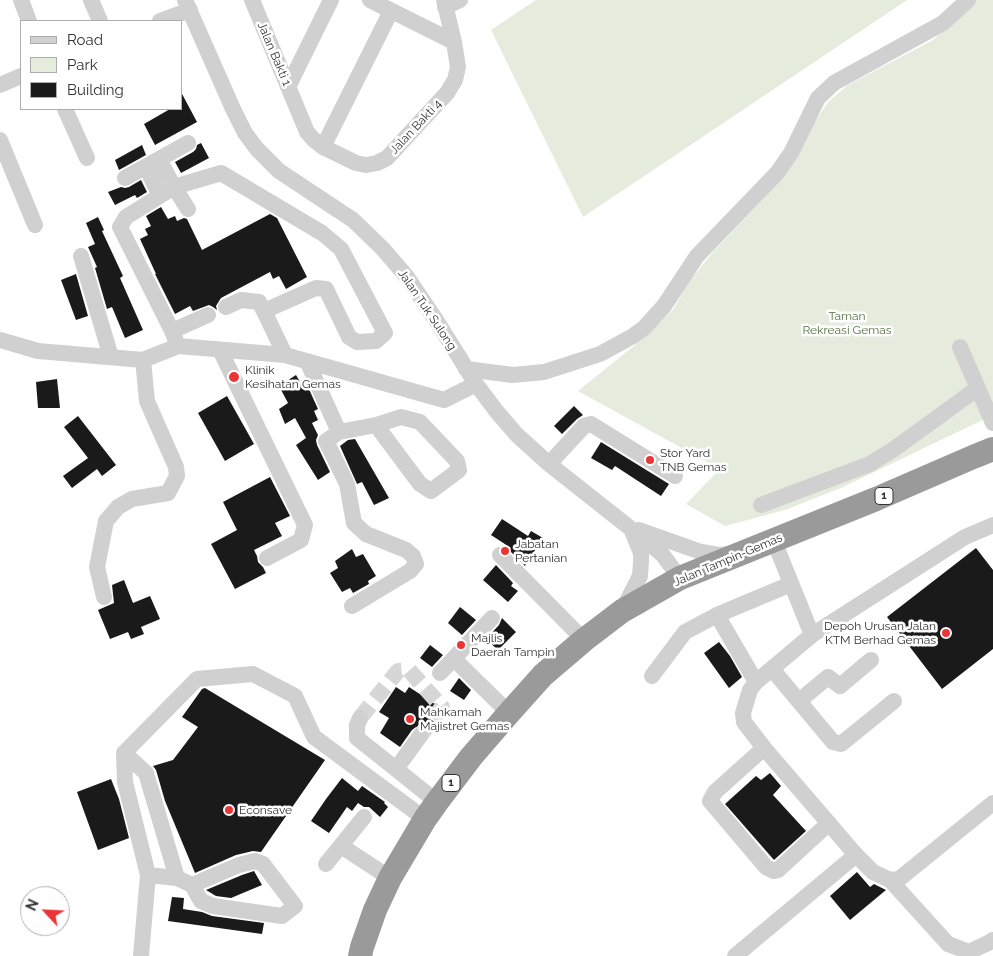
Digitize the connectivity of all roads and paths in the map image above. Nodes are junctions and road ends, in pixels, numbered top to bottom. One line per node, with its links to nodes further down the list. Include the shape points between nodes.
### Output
1 (21, 0): 10 (street)
2 (91, 0): 11 (street)
3 (331, 0): 16 (street)
4 (370, 0): 9 (street)
5 (968, 0): 41 (street, via 943,23 834,83 818,98 791,153 777,173 697,256 664,306 639,332 600,354 544,372 513,375)
6 (258, 4): 16 (street, Jalan Bakti 1)
7 (188, 5): 12 (street); 41 (street, Jalan Tuk Sulong, via 233,109 257,149 279,171 353,220 383,249 407,277)
8 (449, 5): 13 (street, Jalan Bakti 4)
9 (391, 11): 13 (street); 21 (street)
10 (29, 20)
11 (100, 20)
12 (162, 20)
13 (454, 42): 21 (street, Jalan Bakti 4, via 458,67 447,93 387,158 366,165)
14 (20, 76): 15 (street)
15 (0, 85)
16 (288, 87): 17 (street, Jalan Bakti 1)
17 (297, 108): 21 (street, Jalan Bakti 4, via 307,132)
18 (65, 110): 22 (street)
19 (0, 140): 27 (street)
20 (188, 143): 23 (street)
21 (323, 147)
22 (87, 158)
23 (152, 163): 24 (street); 25 (street)
24 (126, 178)
25 (167, 192): 26 (street); 30 (street, via 221,173 322,233 341,250 385,333 376,341 357,342 348,337 326,289 316,288); 32 (street, via 126,217 120,227)
26 (188, 209)
27 (35, 225)
28 (81, 256): 38 (street)
29 (226, 307): 30 (street, via 241,300 258,302)
30 (264, 311): 37 (street)
31 (208, 316): 32 (street)
32 (172, 331): 34 (street)
33 (0, 340): 38 (street, via 38,350)
34 (178, 346): 36 (street); 39 (street)
35 (960, 347): 43 (street)
36 (220, 350): 37 (street); 56 (street, via 305,525 301,540)
37 (285, 355): 40 (street)
38 (111, 358): 39 (street)
39 (143, 360): 59 (street, via 147,401 177,476 168,493 132,499 118,507 106,521 97,567)
40 (307, 361): 42 (street, via 444,400); 46 (street)
41 (466, 368): 42 (street, Jalan Tuk Sulong)
42 (476, 384): 48 (street, Jalan Tuk Sulong, via 517,435)
43 (978, 388): 44 (street); 50 (street, via 870,464)
44 (993, 423)
45 (376, 425): 45 (street, via 401,417 420,422 457,461 459,470 431,490 420,484); 46 (street)
46 (339, 432): 60 (street, via 326,441 347,484 354,523 366,534 406,550 416,564 410,572)
47 (993, 449): 53 (highway, Jalan Tampin-Gemas / 1)
48 (549, 464): 49 (street, via 584,426 591,424); 52 (street, Jalan Tuk Sulong)
49 (675, 476)
50 (761, 505)
51 (993, 525): 64 (street, via 965,537)
52 (630, 528): 54 (street, via 709,554); 57 (street, Jalan Tuk Sulong, via 662,554); 61 (street, via 641,553 640,576)
53 (774, 541): 54 (highway, Jalan Tampin-Gemas / 1); 58 (street)
54 (740, 554): 57 (highway, Jalan Tampin-Gemas / 1)
55 (500, 555): 65 (street)
56 (267, 558)
57 (680, 578): 61 (highway, Jalan Tampin-Gemas / 1)
58 (791, 584): 62 (street); 64 (street)
59 (104, 597)
60 (352, 606)
61 (622, 610): 65 (highway, Jalan Tampin-Gemas / 1)
62 (717, 615): 70 (street, via 685,632); 71 (street)
63 (492, 618): 66 (street)
64 (812, 635): 68 (street)
65 (584, 640): 74 (highway, Jalan Tampin-Gemas / 1, via 543,675)
66 (454, 659): 69 (street); 74 (street)
67 (871, 660): 73 (street, via 840,686 828,677)
68 (772, 668): 71 (street); 73 (street)
69 (440, 673)
70 (652, 676)
71 (756, 682): 77 (street, via 743,713 744,722)
72 (894, 700): 73 (street, via 841,744 833,742)
73 (800, 701)
74 (509, 713): 81 (highway, Jalan Tampin-Gemas / 1, via 470,757)
75 (360, 718): 79 (street, via 357,738)
76 (420, 736): 79 (street)
77 (764, 748): 83 (street); 83 (street, via 715,792 710,801 766,867 774,872 778,870)
78 (124, 753): 81 (street, via 197,680 253,674 295,696 314,738); 87 (street, via 125,782); 88 (street, via 146,772)
79 (396, 769): 81 (street)
80 (993, 803): 90 (street, via 900,879)
81 (431, 811): 89 (highway, Jalan Tampin-Gemas / 1)
82 (364, 817): 84 (street)
83 (829, 823): 85 (street)
84 (341, 846): 86 (street); 89 (street)
85 (856, 855): 90 (street, via 873,872); 95 (street)
86 (326, 864)
87 (148, 875): 88 (street); 93 (street)
88 (177, 878): 91 (street)
89 (390, 878): 94 (highway, Jalan Tampin-Gemas / 1, via 375,910)
90 (890, 880): 92 (street, via 948,944 969,952)
91 (192, 885): 91 (street, via 255,861 263,864 295,906 282,916 213,906 201,901)
92 (993, 940)
93 (141, 956)
94 (360, 956)
95 (735, 956)

